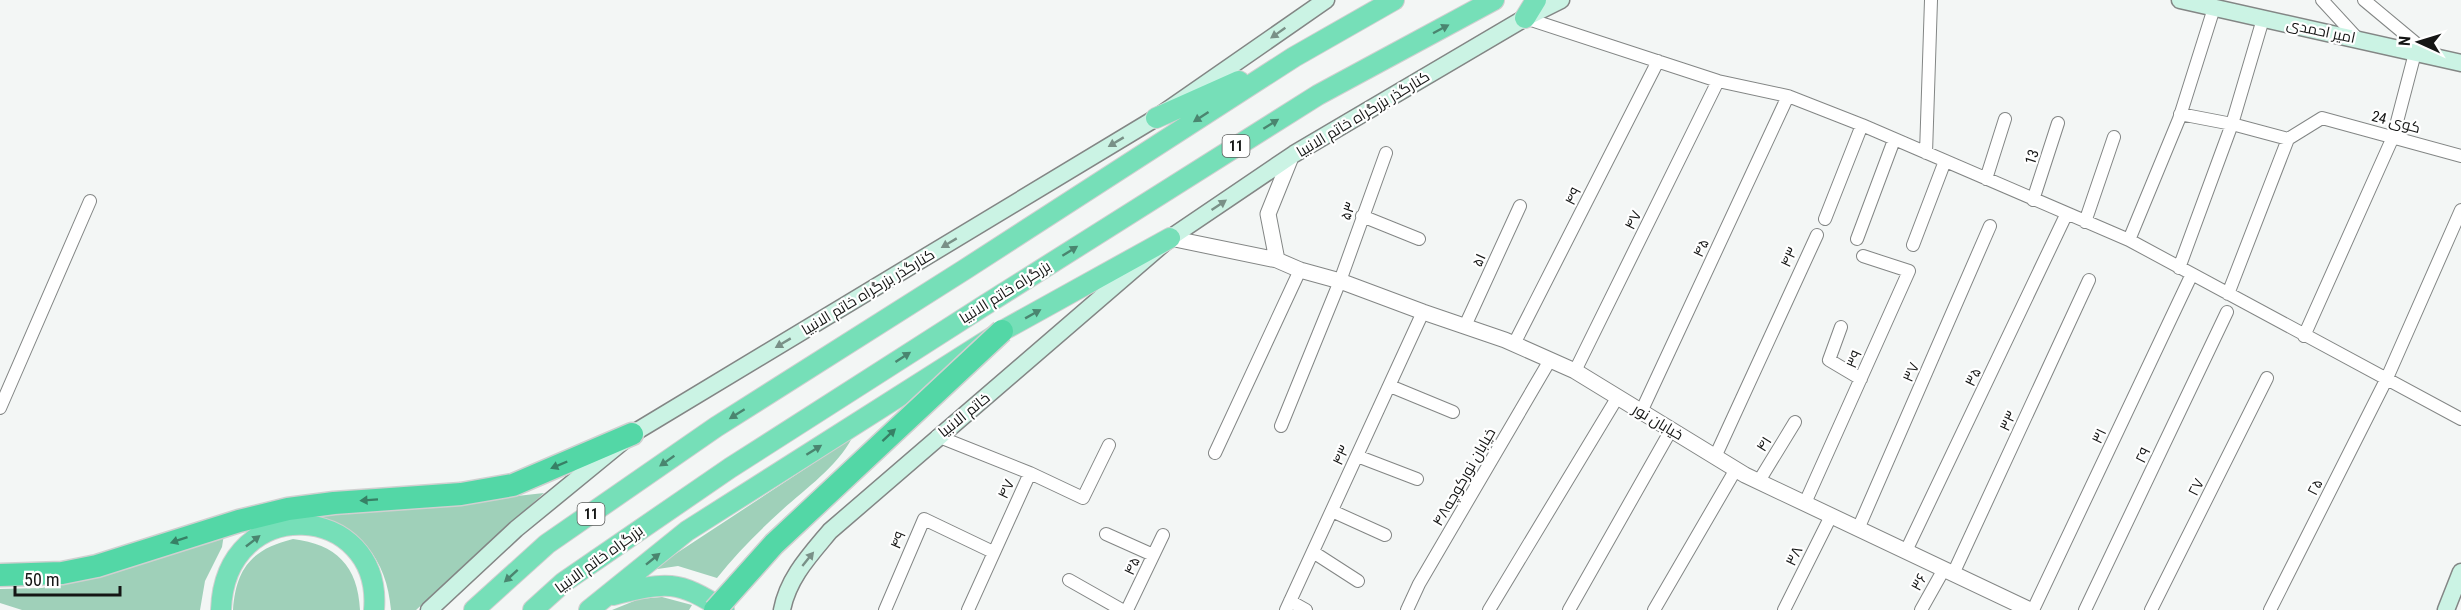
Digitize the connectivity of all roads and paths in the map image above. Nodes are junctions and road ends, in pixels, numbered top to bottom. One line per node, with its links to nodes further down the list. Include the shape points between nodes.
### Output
1 (1326, 0): 21 (main road, کنارگذر بزرگراه خاتم الانبیا, one-way to 21)
2 (1394, 0): 15 (highway, 11)
3 (1494, 0): 113 (highway, بزرگراه خاتم الانبیا / 11, one-way to 3, via 564,582 720,474 966,317 1318,95)
4 (1536, 0): 11 (highway)
5 (1561, 0): 11 (main road, کنارگذر بزرگراه خاتم الانبیا)
6 (1931, 0): 31 (street)
7 (2180, 0): 10 (main road, امیر احمدی)
8 (2322, 0): 13 (street)
9 (2364, 0): 14 (street)
10 (2214, 8): 12 (main road, امیر احمدی); 20 (street)
11 (1525, 18): 16 (street); 33 (main road, کنارگذر بزرگراه خاتم الانبیا)
12 (2263, 19): 13 (main road, امیر احمدی); 24 (street)
13 (2357, 38): 14 (main road, امیر احمدی)
14 (2423, 55): 17 (main road, امیر احمدی); 27 (street)
15 (1294, 57): 21 (highway); 112 (highway, 11, one-way to 112, via 716,427 547,544)
16 (1658, 61): 18 (street); 65 (street, ۴۹)
17 (2461, 63)
18 (1718, 81): 19 (street); 67 (street, ۴۷)
19 (1788, 96): 25 (street); 75 (street, ۴۵)
20 (2180, 114): 24 (street); 49 (street)
21 (1156, 118): 80 (main road, کنارگذر بزرگراه خاتم الانبیا, one-way to 80)
22 (2005, 119): 35 (street)
23 (2058, 123): 36 (street, 13)
24 (2232, 124): 28 (street); 53 (street)
25 (1862, 125): 29 (street); 42 (street)
26 (2114, 137): 43 (street)
27 (2393, 137): 28 (street, کوی 24, via 2322,118); 32 (street, کوی 24); 64 (street)
28 (2288, 139): 58 (street)
29 (1894, 140): 31 (street); 47 (street)
30 (1386, 153): 41 (street, ۵۳)
31 (1926, 153): 34 (street)
32 (2461, 156)
33 (1291, 157): 46 (main road, کنارگذر بزرگراه خاتم الانبیا, one-way to 33); 52 (street, via 1268,214)
34 (1945, 161): 35 (street); 50 (street)
35 (1986, 179): 36 (street)
36 (2033, 200): 40 (street)
37 (90, 201): 73 (street)
38 (1520, 206): 61 (street, ۵۱)
39 (2461, 210): 69 (street, ۲۵)
40 (2066, 215): 43 (street); 97 (street, ۳۵)
41 (1362, 216): 48 (street); 57 (street, ۵۳)
42 (1825, 219)
43 (2085, 222): 49 (street)
44 (1990, 226): 93 (street, ۳۷)
45 (1817, 235): 85 (street, ۴۳)
46 (1170, 238): 52 (street, خیابان نور); 63 (highway, one-way to 46); 81 (main road, خاتم الانبیا, via 970,412)
47 (1857, 238)
48 (1419, 239)
49 (2129, 240): 53 (street)
50 (1913, 244)
51 (1863, 256): 70 (street, ۳۹, via 1909,271)
52 (1277, 260): 54 (street, خیابان نور)
53 (2179, 268): 55 (street)
54 (1300, 270): 57 (street, خیابان نور); 83 (street)
55 (2192, 276): 58 (street); 108 (street, ۳۱)
56 (2090, 280): 101 (street, ۳۳)
57 (1340, 281): 59 (street, خیابان نور); 78 (street, ۵۳)
58 (2228, 294): 64 (street)
59 (1423, 312): 61 (street, خیابان نور); 71 (street, ۴۳)
60 (2227, 312): 129 (street, ۲۹)
61 (1465, 326): 65 (street, خیابان نور)
62 (1841, 327): 70 (street, via 1829,360)
63 (1002, 331): 106 (highway, one-way to 63, via 687,531); 115 (highway, one-way to 63, bridge, via 774,544)
64 (2304, 336): 69 (street)
65 (1514, 344): 66 (street, خیابان نور)
66 (1550, 360): 67 (street, خیابان نور); 123 (street, خیابان نورکوچه۴۸)
67 (1575, 371): 72 (street, خیابان نور)
68 (2267, 378): 130 (street, ۲۷)
69 (2387, 378): 76 (street); 131 (street, ۲۵)
70 (1861, 379): 90 (street, ۳۹)
71 (1390, 386): 74 (street); 84 (street, ۴۳)
72 (1617, 398): 75 (street, خیابان نور); 124 (street)
73 (0, 408)
74 (1453, 412)
75 (1641, 412): 79 (street, خیابان نور)
76 (2461, 419)
77 (1795, 422): 89 (street, ۴۱)
78 (1281, 426)
79 (1671, 430): 85 (street, خیابان نور); 125 (street)
80 (632, 434): 103 (highway, one-way to 103, via 513,485 461,494 288,509 97,566 62,573); 111 (main road, کنارگذر بزرگراه خاتم الانبیا, via 516,529)
81 (937, 436): 87 (street, ۴۷); 117 (main road, خاتم الانبیا, one-way to 81, via 797,571 830,531)
82 (1109, 445): 87 (street, via 1083,498)
83 (1215, 453)
84 (1357, 456): 88 (street); 91 (street, ۴۳)
85 (1715, 457): 86 (street, خیابان نور)
86 (1736, 469): 89 (street, خیابان نور); 126 (street)
87 (1030, 473): 98 (street, ۴۷)
88 (1417, 479)
89 (1759, 481): 90 (street, خیابان نور)
90 (1805, 503): 92 (street, خیابان نور)
91 (1332, 511): 96 (street); 99 (street, ۴۳)
92 (1831, 516): 93 (street, خیابان نور); 127 (street, ۳۸)
93 (1858, 529): 97 (street, خیابان نور)
94 (1106, 534): 100 (street)
95 (1163, 534): 100 (street, ۴۵)
96 (1386, 535)
97 (1906, 551): 101 (street, خیابان نور)
98 (993, 552): 118 (street, ۴۹, via 924,519); 119 (street, ۴۷)
99 (1313, 552): 105 (street); 107 (street, ۴۳)
100 (1153, 555): 121 (street, ۴۵)
101 (1948, 572): 108 (street, خیابان نور); 128 (street, ۳۶)
102 (2461, 572): 132 (main road)
103 (0, 575)
104 (1069, 580): 120 (street)
105 (1358, 581)
106 (608, 597): 114 (highway); 116 (highway, via 655,585 684,587)
107 (1288, 605): 122 (street)
108 (2023, 608)
109 (220, 610): 110 (highway, one-way to 110, via 226,575 236,557 255,538 282,525 317,526 344,538 366,561 376,592)
110 (374, 610)
111 (429, 610)
112 (474, 610)
113 (533, 610)
114 (589, 610)
115 (715, 610)
116 (724, 610)
117 (782, 610)
118 (885, 610)
119 (968, 610)
120 (1122, 610)
121 (1127, 610)
122 (1306, 610)
123 (1407, 610)
124 (1490, 610)
125 (1569, 610)
126 (1654, 610)
127 (1784, 610)
128 (1921, 610)
129 (2085, 610)
130 (2151, 610)
131 (2270, 610)
132 (2445, 610)

